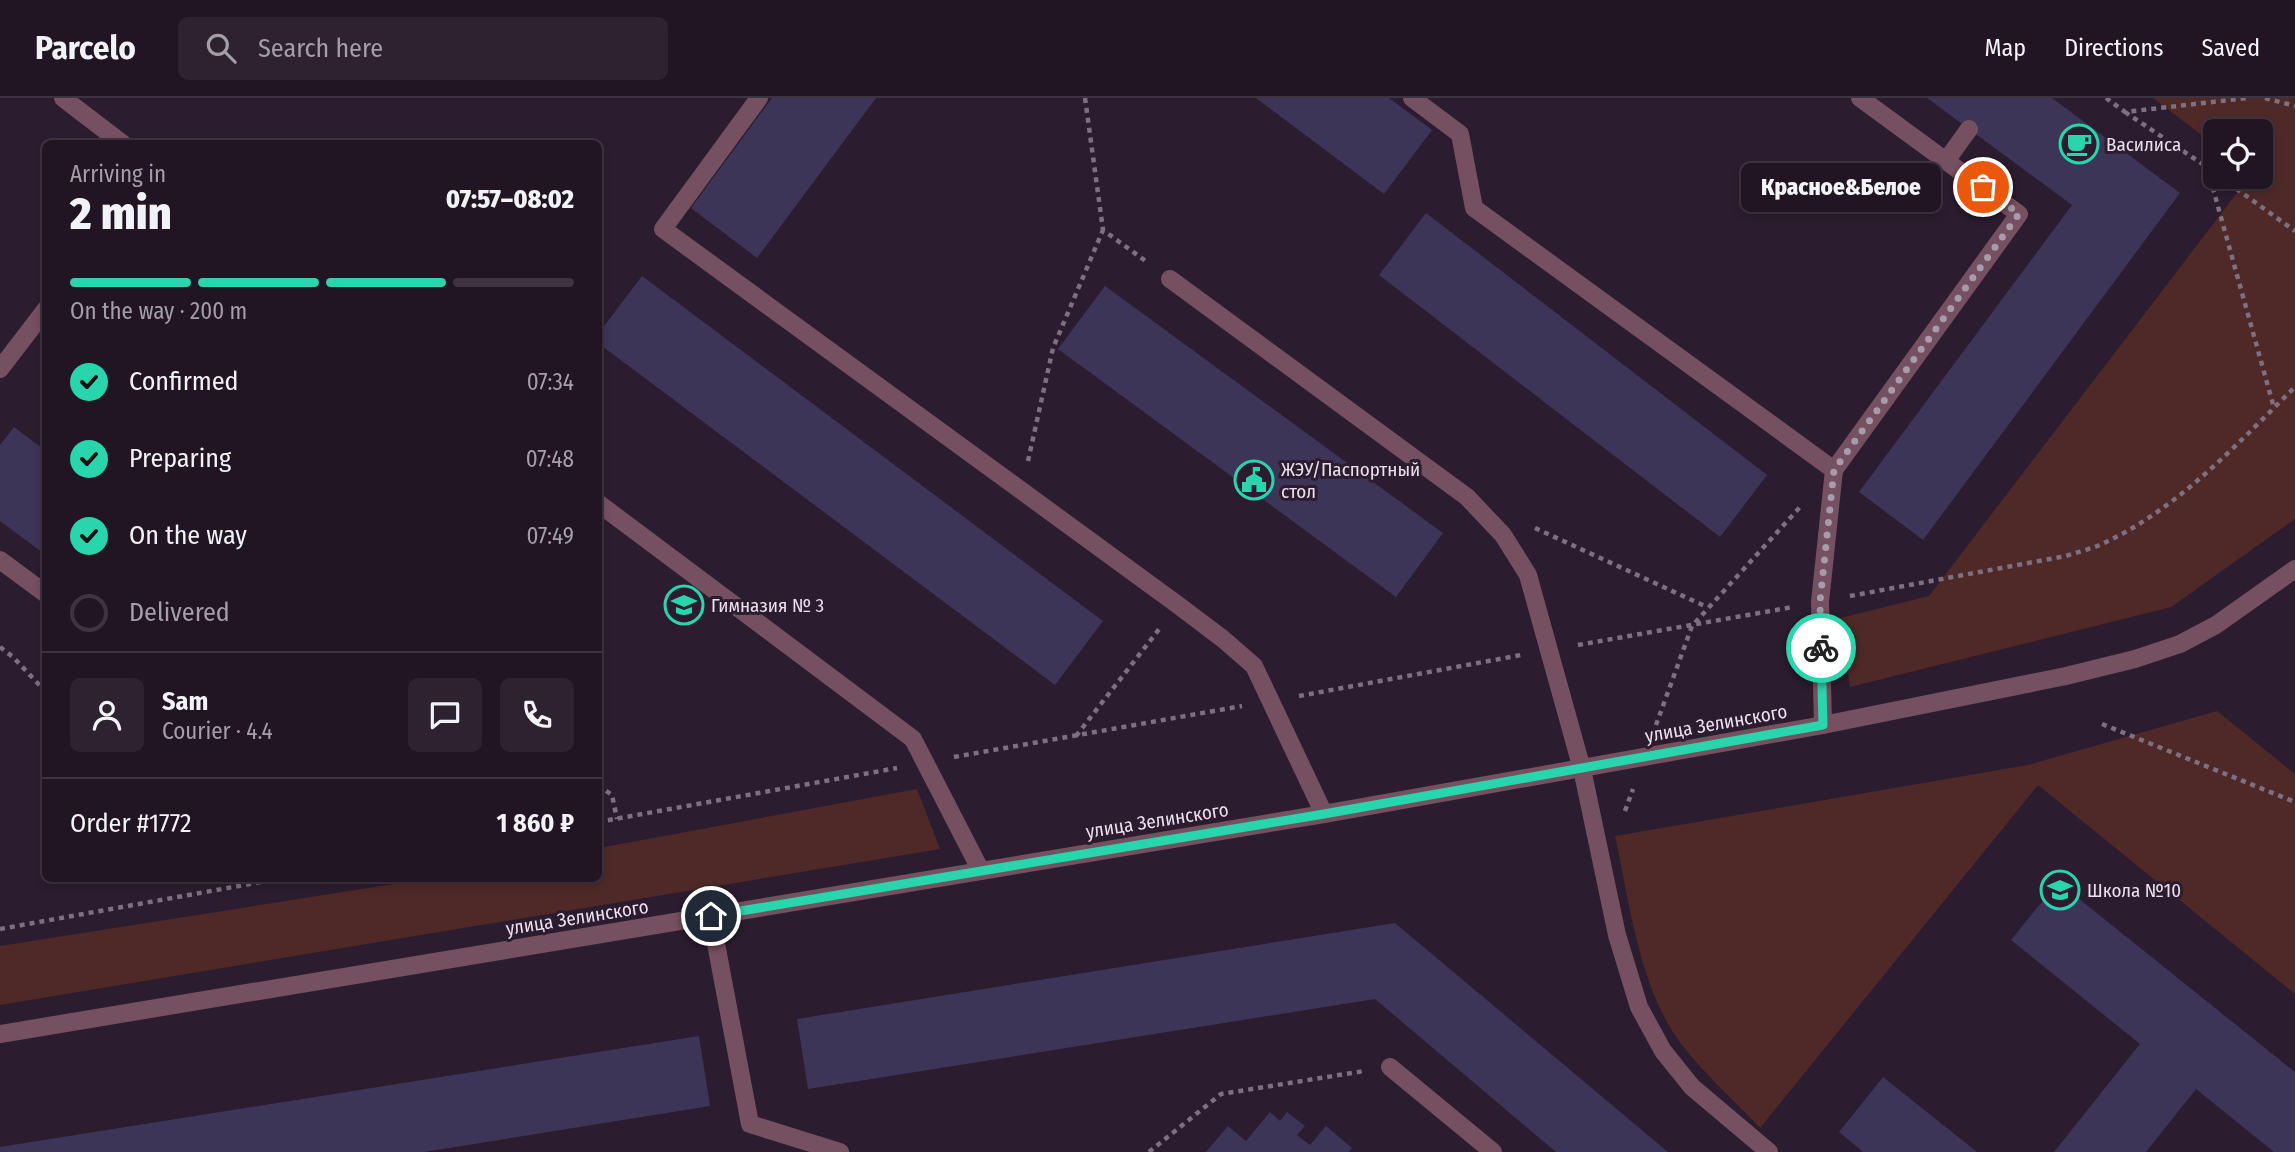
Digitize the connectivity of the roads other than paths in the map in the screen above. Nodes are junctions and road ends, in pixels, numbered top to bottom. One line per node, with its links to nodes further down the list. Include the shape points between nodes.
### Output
1 (63, 98): 6 (street)
2 (759, 98): 18 (street, via 663,229 1178,605 1254,666)
3 (1412, 98): 11 (street, via 1460,134 1474,208)
4 (1860, 98): 7 (street)
5 (1969, 129): 7 (street)
6 (118, 140)
7 (1946, 161): 11 (street, via 2019,214)
8 (1170, 279): 17 (street, via 1467,497 1503,535 1528,575)
9 (42, 314): 10 (street)
10 (0, 369)
11 (1834, 470): 16 (street, via 1820,602)
12 (602, 506): 19 (street, via 913,739)
13 (0, 560): 15 (street)
14 (2293, 574): 16 (street, улица Зелинского, via 2217,625 2135,659)
15 (42, 591)
16 (1823, 725): 17 (street, улица Зелинского)
17 (1582, 769): 18 (street, улица Зелинского); 25 (street, via 1617,935 1639,1007 1663,1051 1692,1087)
18 (1324, 814): 19 (street, улица Зелинского)
19 (981, 871): 20 (street, улица Зелинского)
20 (711, 916): 21 (street, улица Зелинского); 23 (street, via 750,1124)
21 (0, 1034)
22 (1390, 1067): 24 (street)
23 (839, 1152)
24 (1493, 1152)
25 (1769, 1152)

